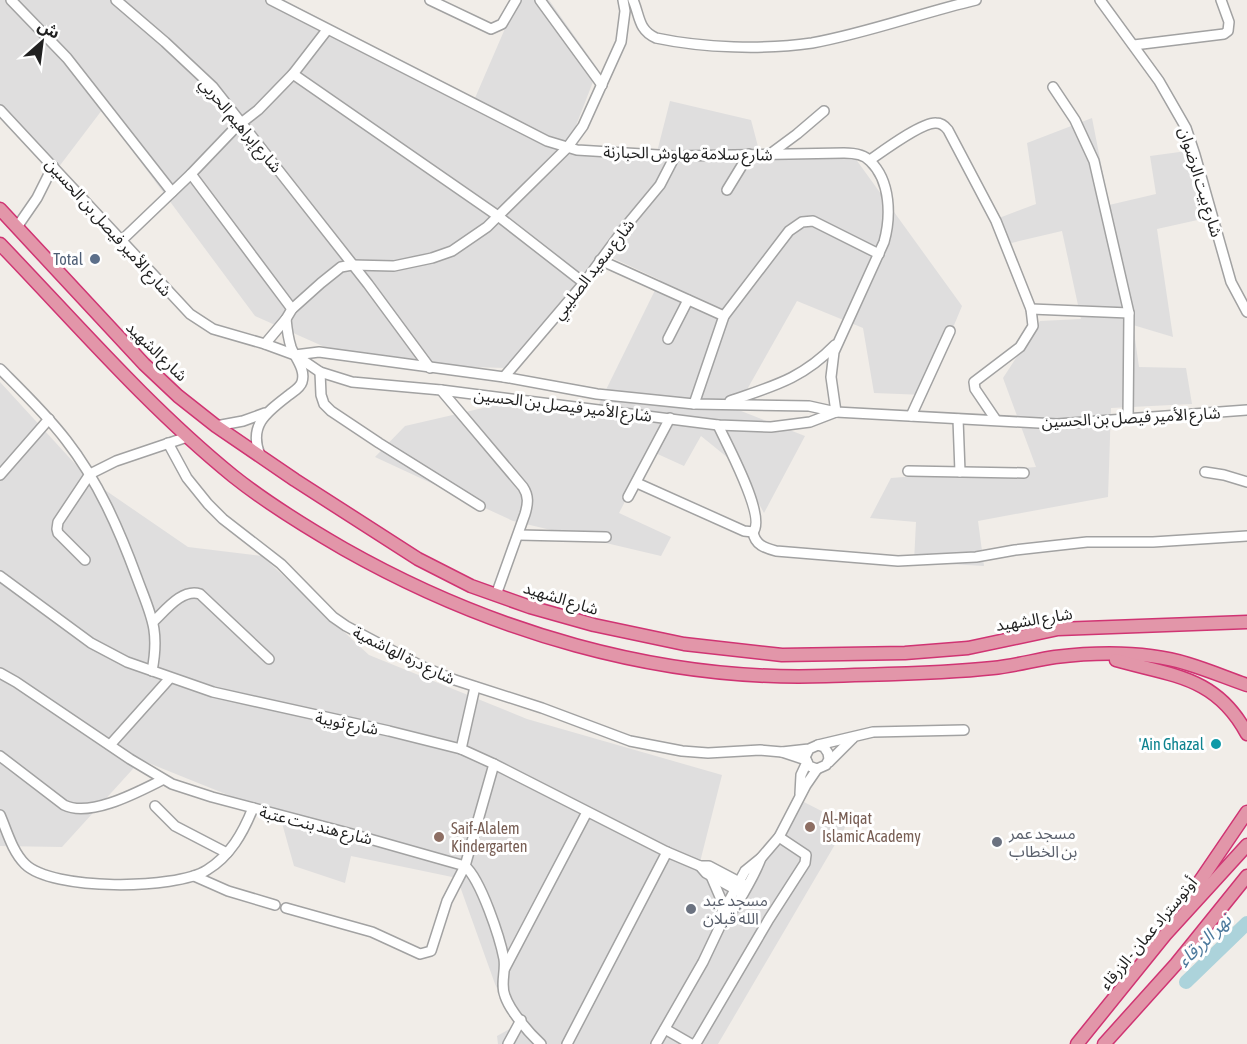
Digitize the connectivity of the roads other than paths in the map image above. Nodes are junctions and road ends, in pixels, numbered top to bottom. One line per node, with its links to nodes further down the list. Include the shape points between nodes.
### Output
1 (116, 0): 19 (street, شارع إبراهيم الحربي, via 213,87)
2 (271, 0): 12 (street, شارع سلامة مهاوش الحبارنة)
3 (430, 0): 4 (street, via 491,29 502,24)
4 (516, 0)
5 (540, 0): 15 (street)
6 (623, 0): 15 (street, via 621,42)
7 (633, 0): 8 (street, via 641,28 656,38 766,47 830,39)
8 (976, 0)
9 (1100, 0): 13 (street, شارع بيت الرضوان)
10 (1221, 0): 13 (street, via 1228,31)
11 (19, 2): 28 (street)
12 (327, 30): 14 (street); 20 (street, شارع سلامة مهاوش الحبارنة)
13 (1134, 45): 41 (street, شارع بيت الرضوان, via 1186,128 1231,282)
14 (293, 74): 19 (street); 30 (street)
15 (602, 85): 20 (street, via 587,120)
16 (1053, 87): 42 (street, via 1075,120 1094,162)
17 (0, 110): 25 (street, شارع الأمير فيصل بن الحسين)
18 (824, 111): 22 (street)
19 (242, 122): 26 (street); 36 (street, شارع إبراهيم الحربي)
20 (567, 148): 23 (street, شارع سلامة مهاوش الحبارنة); 30 (street)
21 (749, 154): 22 (street, شارع سلامة مهاوش الحبارنة); 23 (street, شارع سلامة مهاوش الحبارنة); 27 (street)
22 (770, 154): 24 (street, شارع سلامة مهاوش الحبارنة, via 844,153)
23 (675, 156): 35 (street, شارع سعيد الصليبي, via 660,184)
24 (870, 160): 34 (street, via 881,178 888,205 887,233); 40 (street, via 929,124 943,124 996,221)
25 (53, 166): 31 (street); 32 (street, شارع الأمير فيصل بن الحسين)
26 (191, 174): 28 (street); 39 (street)
27 (727, 190)
28 (172, 192): 32 (street)
29 (0, 209): 31 (highway, شارع الشهيد)
30 (498, 216): 36 (street, via 480,232 441,255 394,266); 37 (street)
31 (17, 227): 67 (highway, شارع الشهيد, via 144,364)
32 (122, 240): 47 (street, شارع الأمير فيصل بن الحسين, via 190,314 213,328)
33 (0, 244): 68 (highway)
34 (879, 254): 43 (street, via 813,220 802,222 789,231); 48 (street)
35 (600, 260): 37 (street, شارع سعيد الصليبي); 38 (street)
36 (352, 265): 39 (street, via 332,273); 50 (street, شارع إبراهيم الحربي)
37 (584, 283): 53 (street, شارع سعيد الصليبي)
38 (688, 300): 43 (street); 46 (street)
39 (292, 309): 44 (street)
40 (1031, 309): 42 (street); 64 (street, via 1033,326 1020,347 974,382)
41 (1247, 312)
42 (1129, 313): 65 (street)
43 (724, 316): 55 (street)
44 (286, 320): 47 (street); 49 (street)
45 (950, 331): 60 (street)
46 (668, 339)
47 (265, 344): 49 (street, شارع الأمير فيصل بن الحسين)
48 (837, 344): 56 (street, via 800,374); 59 (street, via 831,368)
49 (295, 355): 50 (street, شارع الأمير فيصل بن الحسين, via 319,352); 52 (street, شارع الأمير فيصل بن الحسين); 58 (street, via 303,371 301,385)
50 (430, 368): 53 (street, شارع الأمير فيصل بن الحسين)
51 (0, 369): 62 (street)
52 (320, 372): 54 (street, شارع الأمير فيصل بن الحسين, via 363,384); 80 (street, via 321,395 331,411)
53 (504, 377): 55 (street, شارع الأمير فيصل بن الحسين, via 597,394)
54 (441, 390): 61 (street, شارع الأمير فيصل بن الحسين); 82 (street, via 525,490 527,506)
55 (694, 404): 56 (street, شارع الأمير فيصل بن الحسين)
56 (722, 404): 59 (street, شارع الأمير فيصل بن الحسين, via 800,405)
57 (1247, 410): 65 (street, شارع الأمير فيصل بن الحسين)
58 (268, 412): 67 (street); 70 (street, via 257,428 256,447)
59 (836, 412): 60 (street, شارع الأمير فيصل بن الحسين); 66 (street, شارع الأمير فيصل بن الحسين, via 810,422 771,427)
60 (911, 416): 63 (street, شارع الأمير فيصل بن الحسين)
61 (670, 418): 66 (street, شارع الأمير فيصل بن الحسين); 78 (street)
62 (49, 419): 75 (street); 76 (street)
63 (958, 419): 64 (street, شارع الأمير فيصل بن الحسين); 72 (street)
64 (996, 420): 65 (street, شارع الأمير فيصل بن الحسين, via 1058,424)
65 (1128, 420)
66 (717, 425): 81 (street, via 754,504 757,522)
67 (216, 426): 70 (highway, شارع الشهيد)
68 (187, 437): 69 (street); 90 (highway, via 288,515 387,572 490,619 603,652 691,669 782,677 942,673 1055,657)
69 (168, 443): 75 (street); 96 (street, شارع درة الهاشمية, via 187,478 208,504 281,564 333,617 412,662)
70 (260, 455): 87 (highway, شارع الشهيد, via 418,559)
71 (908, 471): 72 (street)
72 (960, 472): 74 (street)
73 (1205, 472): 77 (street)
74 (1024, 473)
75 (90, 474): 85 (street, via 57,529); 88 (street, via 119,530)
76 (0, 475)
77 (1247, 482)
78 (637, 483): 79 (street); 81 (street)
79 (628, 497)
80 (480, 506)
81 (753, 532): 83 (street, via 754,540 776,551 898,561 976,557 1087,542)
82 (519, 535): 84 (street); 87 (street)
83 (1247, 536)
84 (606, 537)
85 (85, 560)
86 (0, 576): 92 (street, شارع ثويبة, via 91,644)
87 (496, 595): 89 (highway, شارع الشهيد, via 561,617 652,638 782,655 905,653 968,648 1058,629)
88 (153, 622): 91 (street, via 185,594 195,592); 92 (street, via 157,644)
89 (1247, 622)
90 (1101, 655): 95 (highway, via 1185,663); 98 (highway, via 1194,682 1224,702)
91 (269, 659)
92 (152, 671): 94 (street, شارع ثويبة)
93 (0, 673): 100 (street, شارع هند بنت عتبة)
94 (170, 678): 100 (street); 102 (street, شارع ثويبة, via 213,692)
95 (1247, 685)
96 (475, 687): 102 (street); 103 (street, شارع درة الهاشمية, via 630,741 695,752)
97 (964, 730): 99 (street, via 873,732)
98 (1247, 734)
99 (855, 737): 101 (street); 106 (street)
100 (110, 745): 109 (street, شارع هند بنت عتبة)
101 (814, 747): 103 (street, شارع درة الهاشمية); 105 (street, via 806,754); 106 (street, via 827,750)
102 (461, 749): 107 (street, شارع ثويبة)
103 (782, 752): 105 (street, شارع درة الهاشمية)
104 (0, 756): 109 (street, via 76,810 113,802)
105 (806, 761): 108 (street); 110 (street)
106 (828, 762): 108 (street)
107 (494, 764): 113 (street, شارع ثويبة); 120 (street)
108 (817, 769): 110 (street)
109 (162, 780): 112 (street, شارع هند بنت عتبة)
110 (800, 796): 116 (street)
111 (155, 806): 119 (street, via 175,826)
112 (253, 808): 119 (street); 120 (street, شارع هند بنت عتبة)
113 (587, 812): 118 (street, شارع ثويبة); 130 (street)
114 (1247, 813): 129 (highway)
115 (0, 815): 122 (street, via 24,863 60,880 136,885)
116 (779, 837): 125 (street, via 750,866); 132 (street, via 806,855 805,863 695,1044)
117 (1247, 845): 129 (highway, أوتوستراد عمان - الزرقاء)
118 (667, 852): 121 (street, شارع ثويبة); 135 (street)
119 (227, 853): 122 (street)
120 (465, 866): 127 (street, via 428,953 420,954 372,932); 130 (street, via 476,879 497,933)
121 (700, 866): 123 (street, شارع ثويبة); 125 (street, شارع ثويبة, via 709,866)
122 (194, 876): 126 (street)
123 (711, 876): 125 (street, شارع ثويبة); 128 (street, via 718,890)
124 (1247, 876): 138 (highway)
125 (741, 888): 128 (street, via 730,915)
126 (275, 905)
127 (286, 908)
128 (722, 917): 132 (street, via 703,962)
129 (1165, 935): 137 (highway, أوتوستراد عمان - الزرقاء)
130 (504, 970): 131 (street, via 504,995)
131 (521, 1020): 133 (street); 134 (street)
132 (665, 1029): 136 (street)
133 (508, 1044)
134 (541, 1044)
135 (567, 1044)
136 (656, 1044)
137 (1077, 1044)
138 (1104, 1044)

